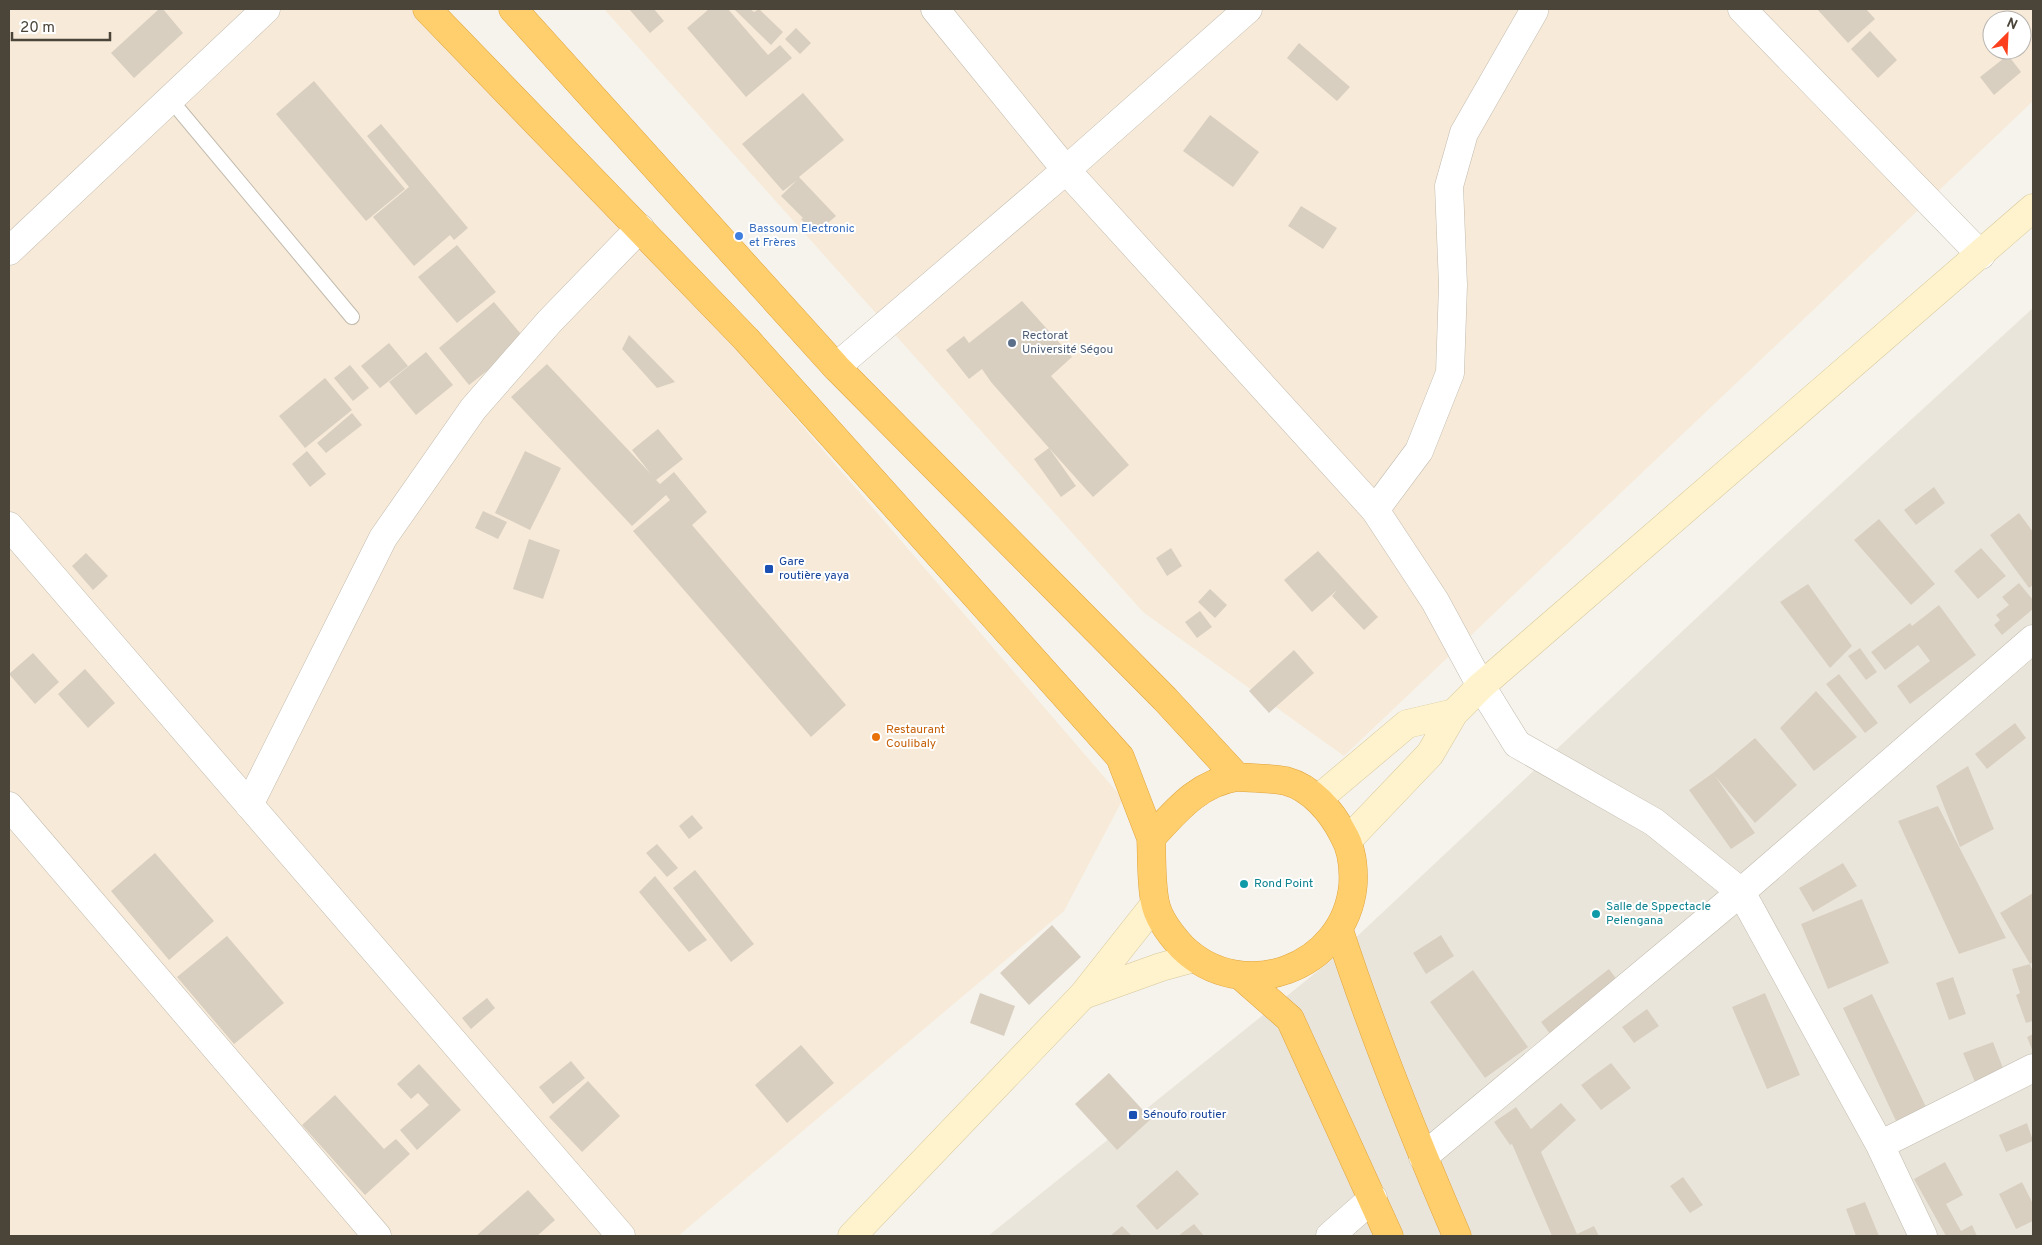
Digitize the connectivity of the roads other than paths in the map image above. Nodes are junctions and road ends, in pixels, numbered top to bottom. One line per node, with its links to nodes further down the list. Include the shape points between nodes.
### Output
1 (266, 9): 8 (street)
2 (427, 9): 11 (highway)
3 (513, 9): 15 (highway)
4 (935, 9): 9 (street)
5 (1248, 9): 9 (street)
6 (1742, 9): 13 (street)
7 (1534, 11): 16 (street, via 1464,133 1448,186 1453,285 1450,374 1419,451)
8 (170, 99): 12 (street); 14 (lane)
9 (1066, 170): 15 (street); 16 (street)
10 (2033, 208): 13 (street)
11 (640, 228): 23 (street, via 549,322 473,409 383,538); 25 (highway, via 746,339 1120,757)
12 (9, 251)
13 (1981, 255): 19 (street)
14 (352, 318)
15 (836, 367): 21 (highway, via 1165,698)
16 (1375, 510): 19 (street, via 1435,601)
17 (9, 526): 23 (street)
18 (2033, 639): 27 (street)
19 (1481, 686): 20 (street); 27 (street, via 1517,744 1654,822)
20 (1454, 713): 22 (street, via 1407,724); 26 (street, via 1430,754)
21 (1237, 777): 22 (highway, via 1286,781); 25 (highway, via 1207,786 1182,804)
22 (1318, 800): 26 (highway, via 1335,818)
23 (249, 805): 38 (street)
24 (9, 806): 37 (street)
25 (1151, 838): 28 (highway)
26 (1347, 841): 29 (highway, via 1354,870 1352,894)
27 (1741, 892): 34 (street); 35 (street)
28 (1155, 904): 30 (highway, via 1170,934); 32 (street)
29 (1339, 930): 31 (highway, via 1314,957 1280,974); 35 (highway)
30 (1194, 958): 31 (highway, via 1208,967); 32 (street)
31 (1241, 976): 36 (highway, via 1290,1019)
32 (1083, 995): 39 (street)
33 (2033, 1068): 34 (street)
34 (1880, 1145): 43 (street)
35 (1423, 1157): 42 (highway)
36 (1373, 1198): 40 (street); 41 (highway)
37 (377, 1236)
38 (621, 1236)
39 (852, 1236)
40 (1330, 1236)
41 (1389, 1236)
42 (1457, 1236)
43 (1923, 1236)

